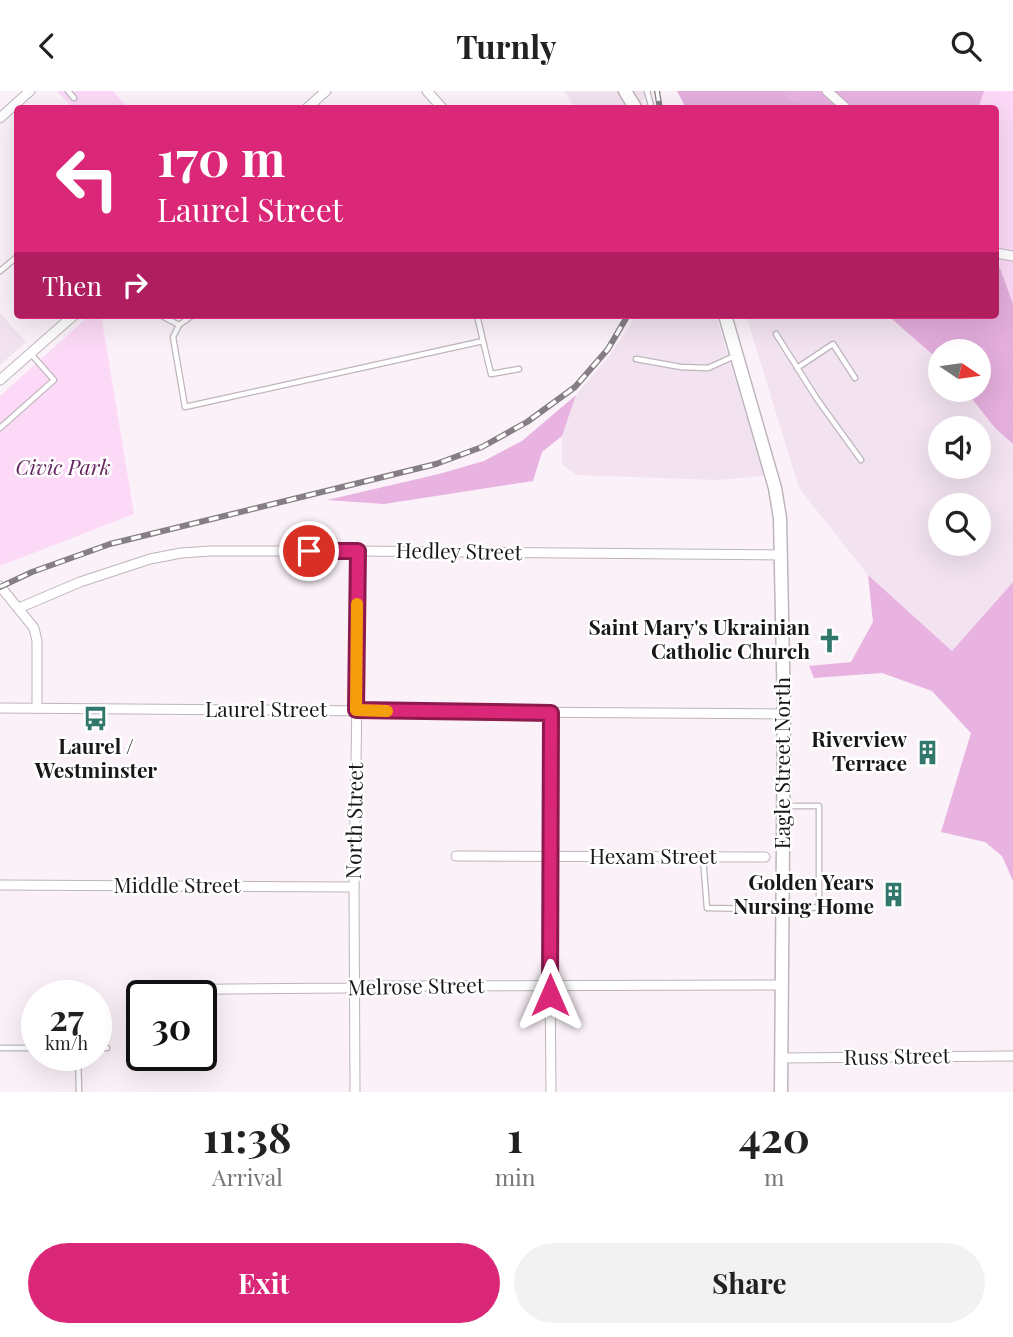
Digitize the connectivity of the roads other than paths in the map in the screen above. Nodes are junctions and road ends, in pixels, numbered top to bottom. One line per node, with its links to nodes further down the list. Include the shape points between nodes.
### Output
1 (30, 91): 7 (street)
2 (68, 91): 6 (lane)
3 (326, 91): 9 (street)
4 (427, 91): 10 (street)
5 (827, 91): 11 (street)
6 (74, 98)
7 (14, 105)
8 (14, 105): 12 (street)
9 (310, 105)
10 (439, 105)
11 (843, 105)
12 (0, 118)
13 (14, 259): 14 (lane)
14 (0, 271)
15 (69, 319): 23 (street)
16 (168, 319): 20 (lane)
17 (187, 319): 20 (lane)
18 (478, 319): 22 (lane)
19 (726, 319): 24 (main road, Eagle Street North)
20 (179, 325): 22 (lane, via 173,337 185,407)
21 (776, 334): 26 (lane)
22 (483, 341): 27 (lane, via 491,374)
23 (31, 353): 29 (street); 30 (lane, via 54,380)
24 (737, 355): 25 (lane, via 708,368); 33 (main road, Eagle Street North, via 775,488)
25 (636, 359)
26 (797, 368): 28 (lane, via 833,344); 31 (lane)
27 (519, 369)
28 (855, 378)
29 (0, 380)
30 (0, 428)
31 (861, 460)
32 (358, 551): 33 (street, Hedley Street); 35 (street, Hedley Street, via 181,553 80,582); 38 (street, North Street)
33 (782, 555): 40 (main road, Eagle Street North)
34 (0, 586): 35 (street)
35 (19, 608): 37 (street, via 34,628 37,641)
36 (0, 708): 37 (street, Laurel Street)
37 (37, 708): 38 (street, Laurel Street)
38 (356, 710): 39 (street, Laurel Street); 47 (street, North Street)
39 (551, 713): 40 (street, Laurel Street); 43 (street)
40 (784, 715): 41 (main road, Eagle Street North)
41 (783, 806): 49 (main road, Eagle Street North); 49 (lane, via 819,806 819,907)
42 (456, 856): 43 (street, Hexam Street)
43 (549, 857): 44 (street, Hexam Street); 51 (street)
44 (703, 857): 45 (street, Hexam Street); 48 (lane, via 707,908)
45 (765, 857)
46 (0, 885): 47 (street, Middle Street)
47 (354, 887): 52 (street, North Street)
48 (763, 909)
49 (781, 911): 50 (main road, Eagle Street North)
50 (781, 985): 51 (street, Melrose Street); 57 (main road, Eagle Street North)
51 (550, 986): 52 (street, Melrose Street); 61 (street)
52 (355, 988): 53 (street, Melrose Street); 60 (street, North Street)
53 (217, 989)
54 (0, 1048): 55 (lane)
55 (21, 1048)
56 (1013, 1056): 57 (street, Russ Street)
57 (781, 1058): 62 (main road, Eagle Street North)
58 (78, 1071): 59 (lane)
59 (79, 1092)
60 (355, 1092)
61 (551, 1092)
62 (781, 1092)

